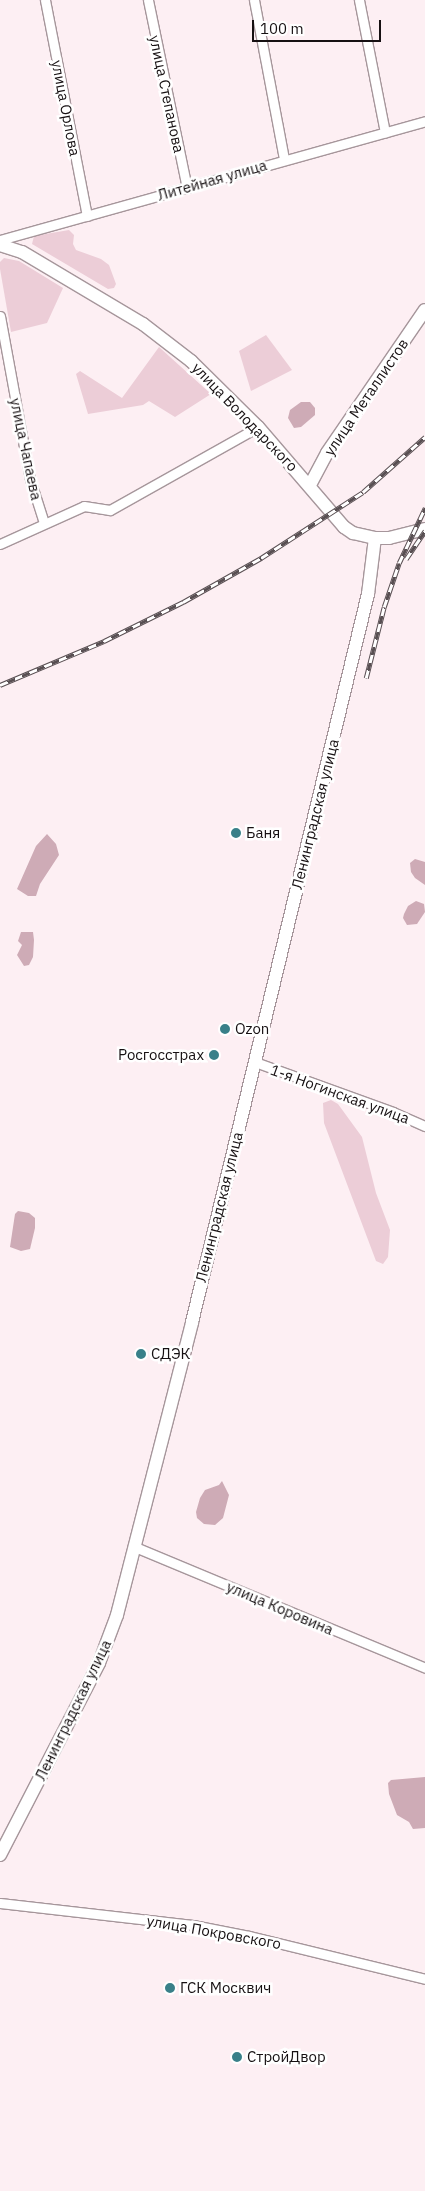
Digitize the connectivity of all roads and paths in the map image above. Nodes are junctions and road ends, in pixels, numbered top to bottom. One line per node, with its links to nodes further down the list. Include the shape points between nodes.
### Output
1 (45, 0): 9 (street, улица Орлова)
2 (148, 0): 8 (street, улица Степанова)
3 (254, 0): 7 (street)
4 (358, 0): 6 (street)
5 (425, 121): 6 (street, Литейная улица)
6 (385, 132): 7 (street, Литейная улица)
7 (284, 159): 8 (street, Литейная улица)
8 (187, 188): 9 (street, Литейная улица)
9 (87, 216): 10 (street, Литейная улица)
10 (0, 240)
11 (0, 245): 14 (main road, улица Володарского, via 22,252 143,324 211,378)
12 (425, 310): 15 (main road, улица Металлистов, via 327,453)
13 (0, 316): 16 (street, улица Чапаева, via 30,479)
14 (258, 426): 15 (main road, улица Володарского); 16 (street, via 110,510 84,506)
15 (310, 485): 18 (main road, улица Володарского, via 344,527 361,536)
16 (44, 523): 19 (street)
17 (425, 529): 18 (main road)
18 (375, 538): 20 (main road, Ленинградская улица, via 368,594)
19 (0, 544)
20 (255, 1062): 21 (street, 1-я Ногинская улица); 22 (main road, Ленинградская улица)
21 (425, 1126)
22 (135, 1547): 23 (street, улица Коровина); 24 (main road, Ленинградская улица, via 117,1615 99,1663)
23 (425, 1668)
24 (0, 1855)
25 (0, 1903): 26 (street, улица Покровского, via 192,1925)
26 (425, 1978)

